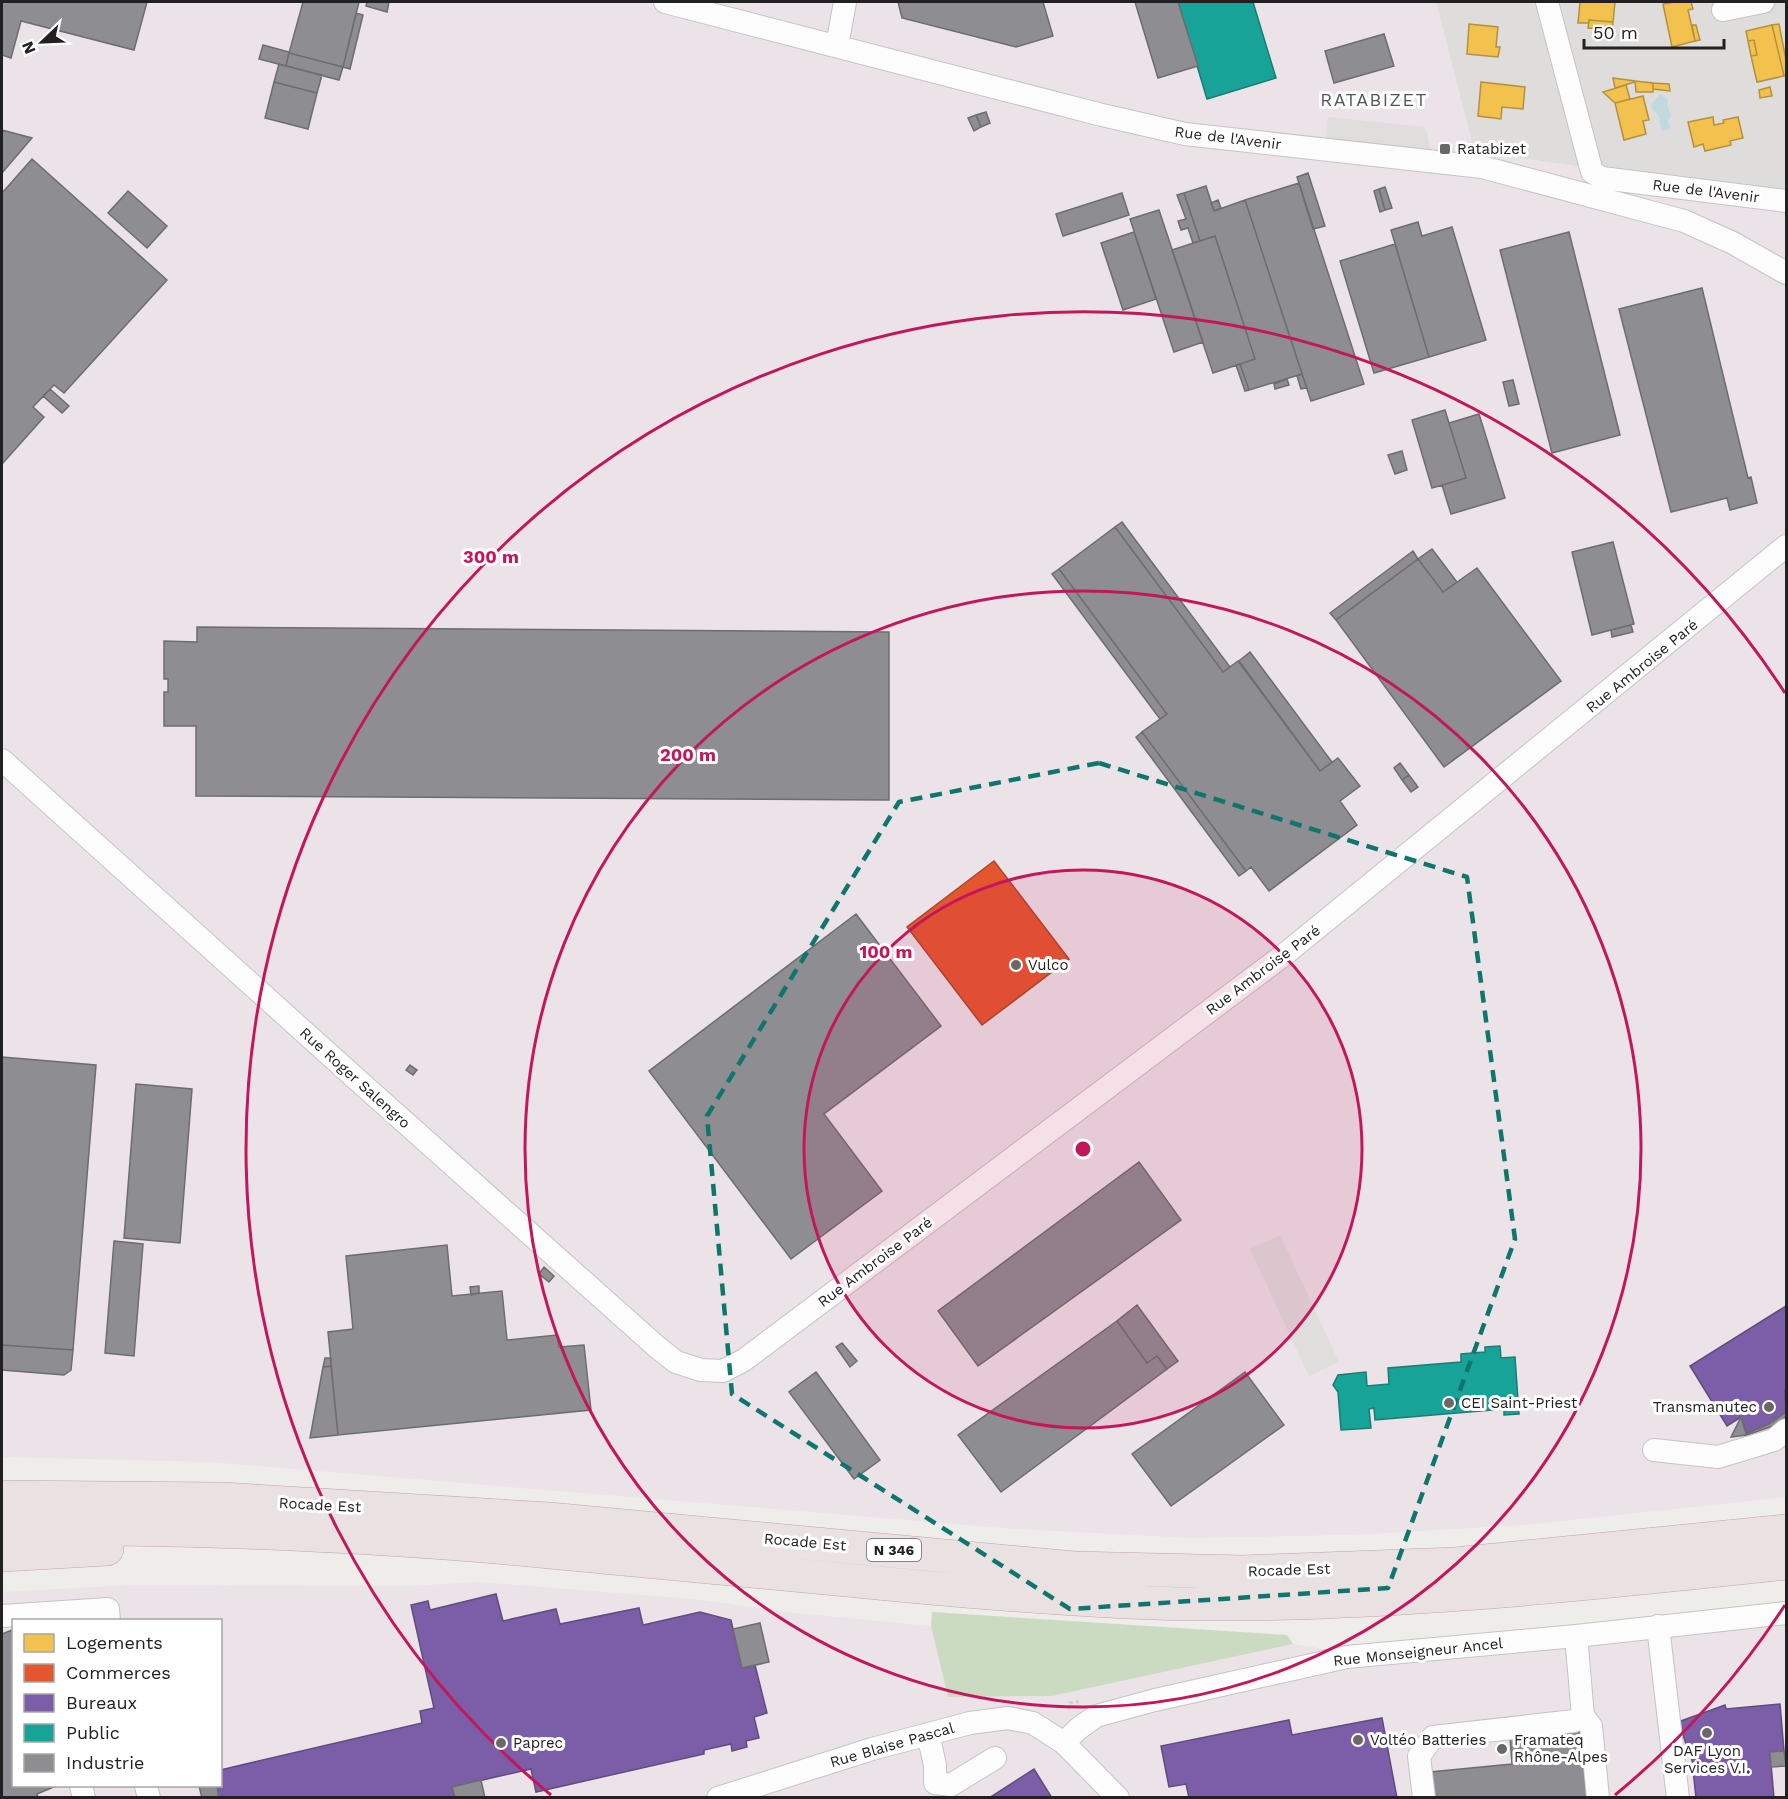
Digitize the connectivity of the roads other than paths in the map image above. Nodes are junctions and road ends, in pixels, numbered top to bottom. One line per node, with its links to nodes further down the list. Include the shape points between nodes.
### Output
1 (665, 2): 6 (street, Rue de l'Avenir)
2 (844, 2): 6 (street)
3 (1547, 2): 7 (street, Rue de l'Avenir, via 1592,172 1602,178)
4 (1763, 2): 5 (street)
5 (1724, 10)
6 (837, 46): 8 (street, Rue de l'Avenir, via 1185,134 1482,166 1684,221)
7 (1786, 201)
8 (1786, 273)
9 (1786, 546): 11 (street, Rue Ambroise Paré, via 1285,954 744,1360)
10 (2, 760): 11 (street, Rue Roger Salengro, via 657,1347 676,1362 701,1370)
11 (723, 1371)
12 (1786, 1430): 13 (street, via 1774,1440 1718,1457)
13 (1654, 1450)
14 (2, 1497): 16 (highway, Rocade Est / N 346, via 222,1499 514,1517 1074,1568 1242,1572 1455,1564)
15 (2, 1528): 17 (highway, Rocade Est / N 346, via 118,1528)
16 (1786, 1531)
17 (349, 1537): 18 (highway, via 321,1552 110,1549); 19 (highway, Rocade Est / N 346, via 535,1550 1040,1598 1185,1604 1333,1602 1475,1594)
18 (2, 1556)
19 (1786, 1563)
20 (1786, 1613): 23 (street, Rue Monseigneur Ancel)
21 (2, 1616): 22 (street, via 108,1609)
22 (109, 1619)
23 (1658, 1626): 24 (street, Rue Monseigneur Ancel); 33 (street)
24 (1576, 1636): 25 (street); 27 (street, Rue Monseigneur Ancel, via 1347,1657 1096,1716)
25 (1583, 1716): 31 (street, via 1574,1721 1433,1737 1419,1756); 32 (street, via 1591,1726)
26 (928, 1734): 27 (street, Rue Blaise Pascal, via 1008,1718 1033,1723); 28 (street, via 935,1783 951,1785); 29 (street, Rue Blaise Pascal)
27 (1064, 1743): 30 (street, Rue Blaise Pascal)
28 (995, 1758)
29 (718, 1797)
30 (1118, 1797)
31 (1424, 1797)
32 (1598, 1797)
33 (1678, 1797)

